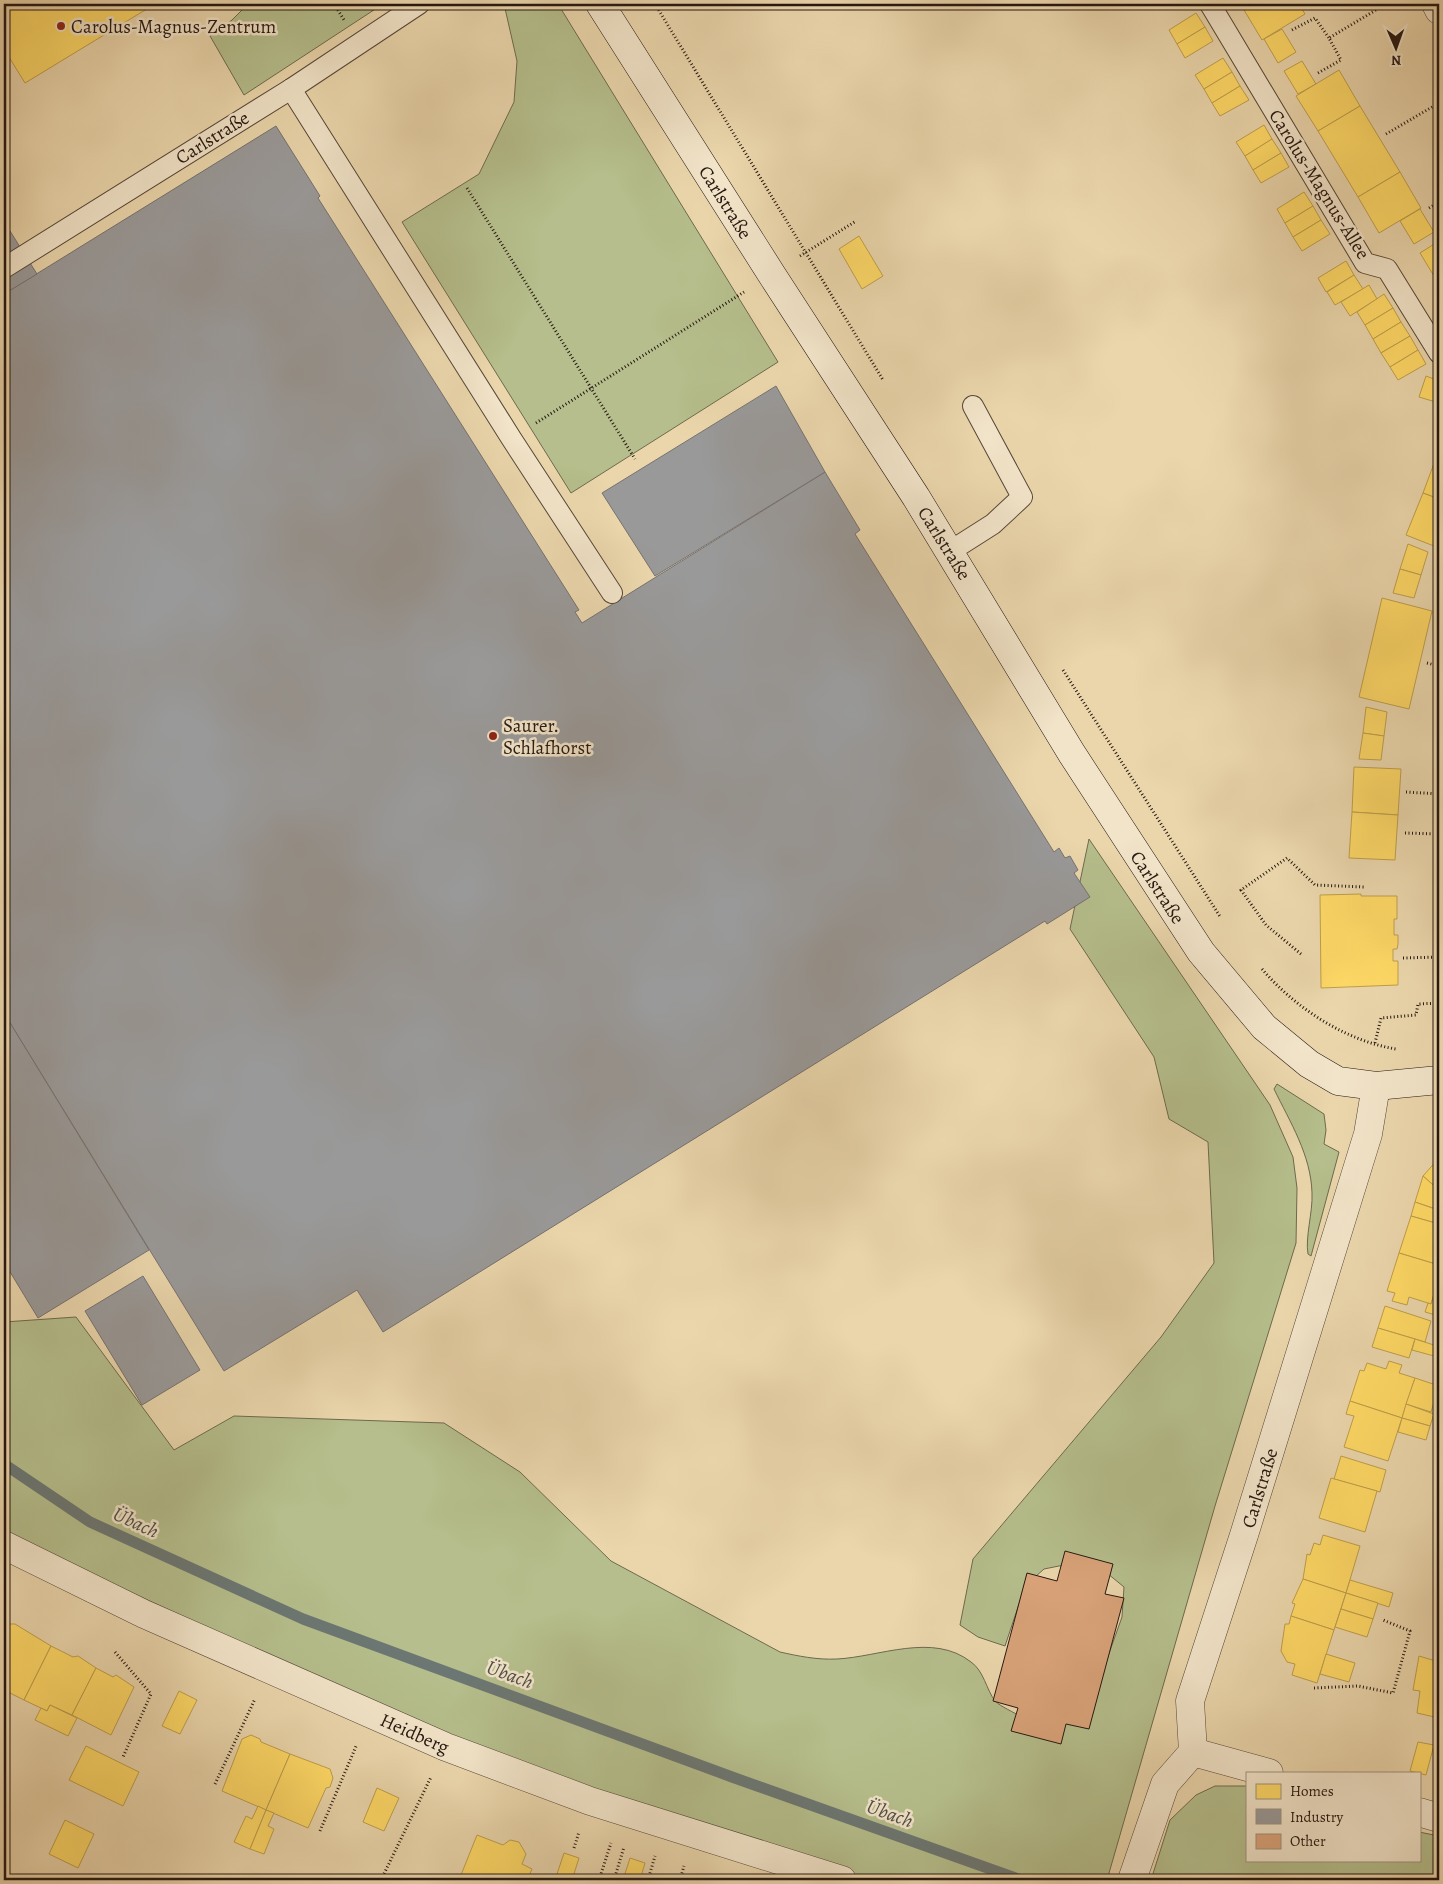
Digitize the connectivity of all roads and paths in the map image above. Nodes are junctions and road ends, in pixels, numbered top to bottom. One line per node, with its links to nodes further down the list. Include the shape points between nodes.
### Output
1 (419, 4): 11 (lane, Carlstraße)
2 (600, 4): 27 (street, Carlstraße)
3 (655, 4): 18 (path)
4 (1210, 4): 21 (lane, Carolus-Magnus-Allee, via 1365,263 1387,269)
5 (1386, 4): 9 (path)
6 (1436, 4): 7 (street)
7 (1439, 10)
8 (1292, 30): 9 (path, via 1315,18)
9 (1329, 38): 10 (path, via 1342,60)
10 (1318, 73)
11 (291, 88): 19 (lane, Carlstraße); 25 (lane)
12 (1439, 103): 13 (path)
13 (1386, 134)
14 (466, 188): 23 (path)
15 (1439, 202): 16 (path)
16 (1430, 208)
17 (856, 221): 18 (path)
18 (805, 252): 22 (path)
19 (4, 268)
20 (746, 291): 23 (path)
21 (1439, 353)
22 (883, 381)
23 (591, 388): 25 (path); 26 (path)
24 (973, 406): 27 (lane, via 1022,497 993,524)
25 (511, 438): 28 (lane)
26 (635, 459)
27 (949, 552): 46 (street, Carlstraße, via 1072,754 1201,952 1264,1027 1309,1064 1338,1081)
28 (612, 593)
29 (1428, 663): 30 (path)
30 (1439, 666)
31 (1061, 668): 37 (path)
32 (1406, 792): 33 (path)
33 (1439, 794)
34 (1406, 833): 35 (path)
35 (1439, 834)
36 (1364, 887): 38 (path, via 1314,885 1287,858 1241,890 1266,924)
37 (1226, 926)
38 (1301, 954)
39 (1403, 958): 40 (path)
40 (1439, 958)
41 (1258, 964): 43 (path, via 1270,979 1312,1014 1351,1035)
42 (1439, 1003): 43 (path, via 1418,1004 1416,1015 1381,1018)
43 (1375, 1043): 44 (path)
44 (1403, 1049)
45 (1439, 1080): 46 (street, Carlstraße)
46 (1376, 1086): 54 (street, Carlstraße, via 1368,1134 1190,1701)
47 (4, 1545): 50 (street, Heidberg, via 144,1614)
48 (1383, 1620): 51 (path, via 1410,1631 1393,1693 1358,1686)
49 (115, 1652): 55 (path, via 151,1694)
50 (269, 1669): 52 (street, Heidberg); 57 (path)
51 (1314, 1688)
52 (370, 1714): 53 (street, Heidberg); 61 (path)
53 (446, 1747): 58 (street, Heidberg); 63 (path)
54 (1193, 1752): 56 (street); 62 (street, via 1165,1784)
55 (123, 1756)
56 (1266, 1772)
57 (214, 1784)
58 (621, 1811): 64 (path); 65 (street, Heidberg)
59 (1420, 1812): 60 (street)
60 (1439, 1818)
61 (320, 1831)
62 (1135, 1870)
63 (381, 1880)
64 (599, 1880)
65 (842, 1880)

